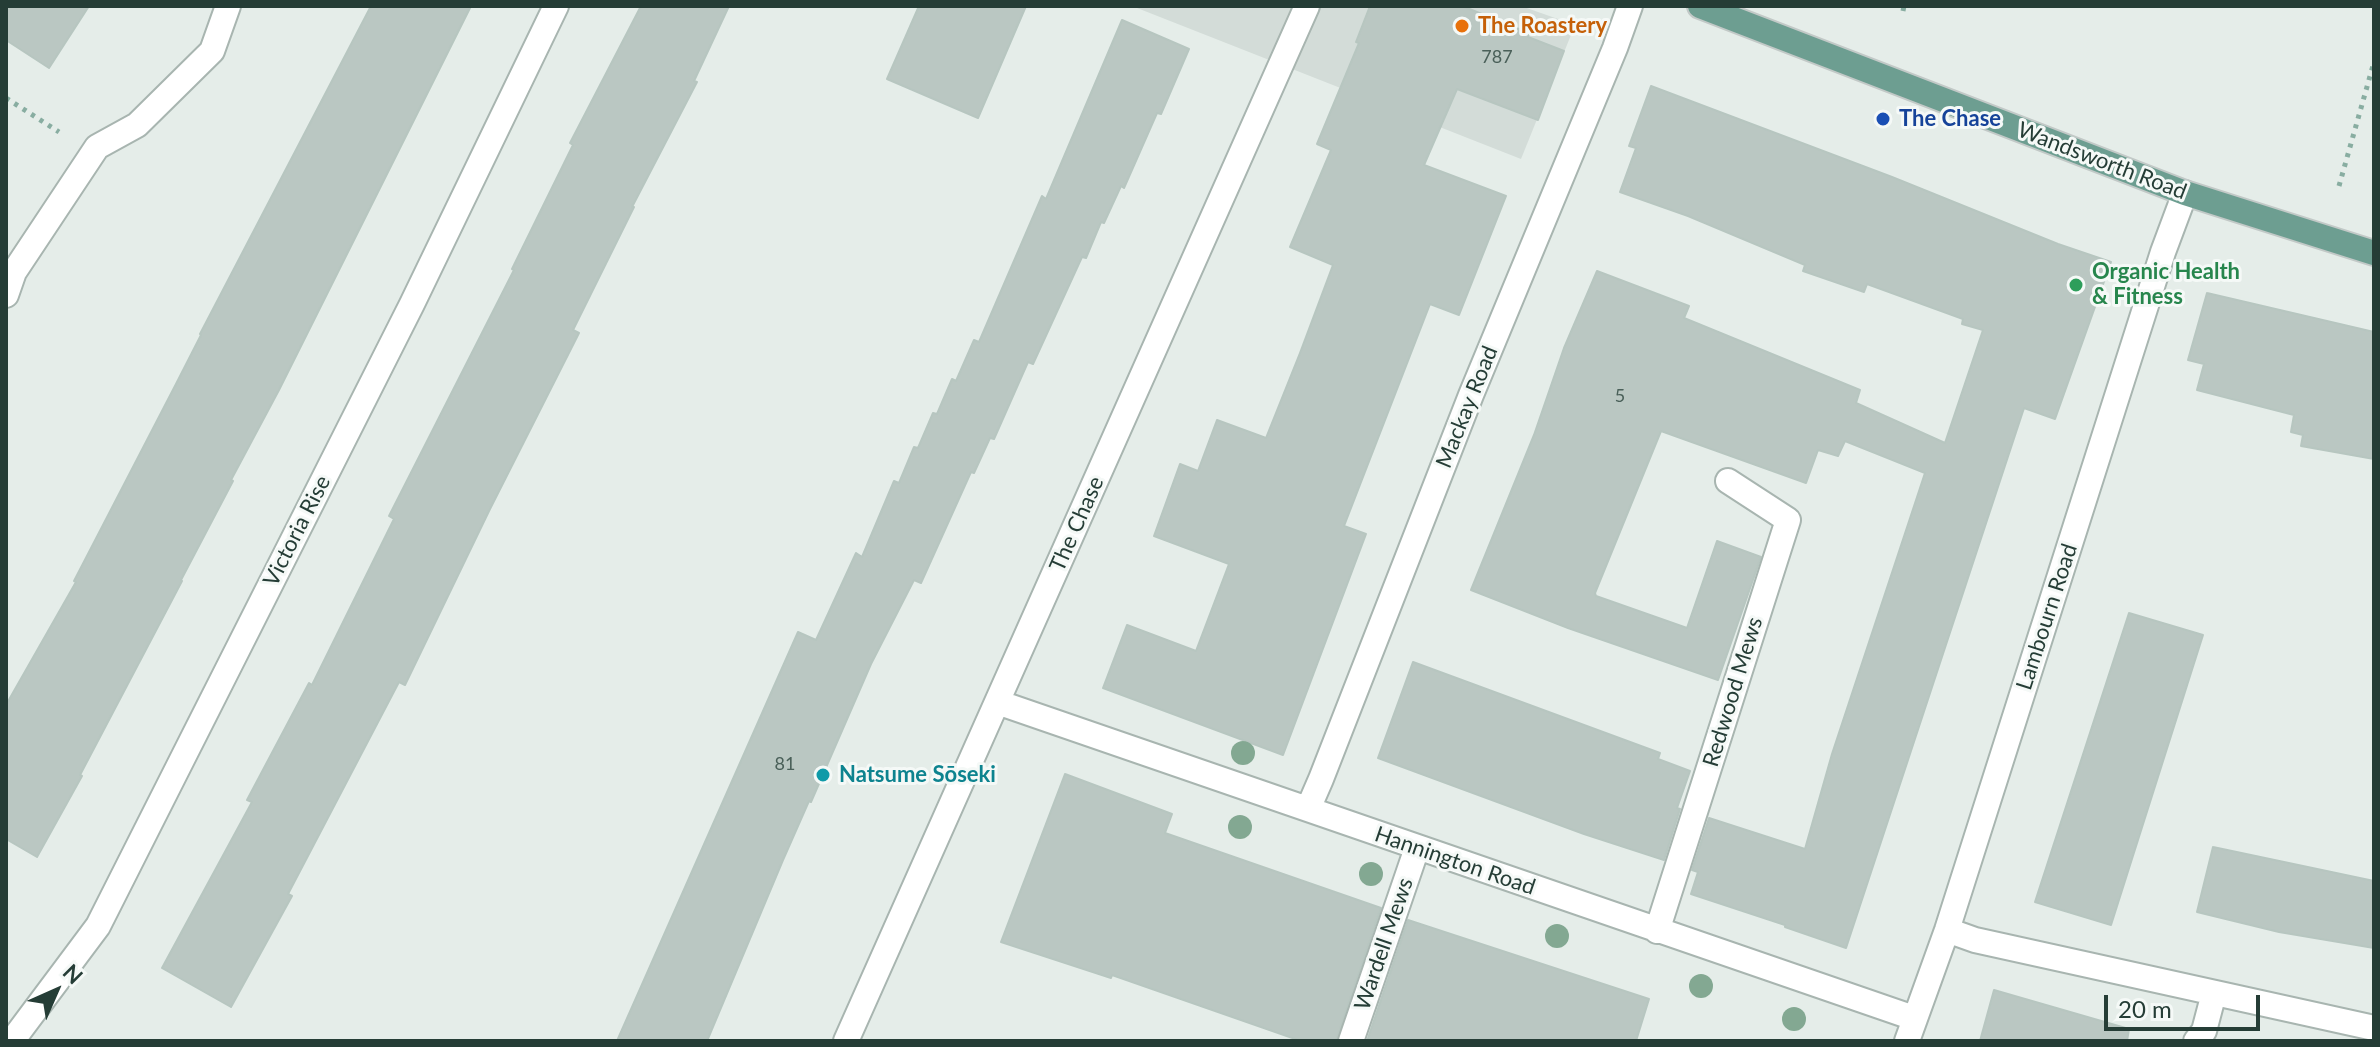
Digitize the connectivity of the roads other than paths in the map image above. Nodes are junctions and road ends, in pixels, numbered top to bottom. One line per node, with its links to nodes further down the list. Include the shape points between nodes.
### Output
1 (228, 6): 8 (street, via 212,51 137,125 97,147 14,272)
2 (556, 6): 18 (street, Victoria Rise, via 98,926)
3 (1307, 6): 10 (street, The Chase)
4 (1630, 6): 11 (street, Mackay Road)
5 (1700, 6): 6 (main road, Wandsworth Road)
6 (2185, 193): 7 (main road, Wandsworth Road); 13 (street, Lambourn Road)
7 (2374, 253)
8 (6, 295)
9 (1728, 481): 14 (street, Redwood Mews, via 1788,520)
10 (997, 702): 11 (street, Hannington Road); 19 (street, The Chase)
11 (1308, 809): 12 (street, Hannington Road)
12 (1417, 848): 14 (street, Hannington Road); 20 (street, Wardell Mews)
13 (1947, 930): 15 (street); 17 (street, Lambourn Road)
14 (1657, 931): 17 (street, Hannington Road)
15 (2214, 993): 16 (street); 21 (street)
16 (2374, 1028)
17 (1911, 1030)
18 (12, 1041)
19 (846, 1041)
20 (1351, 1041)
21 (2196, 1041)

